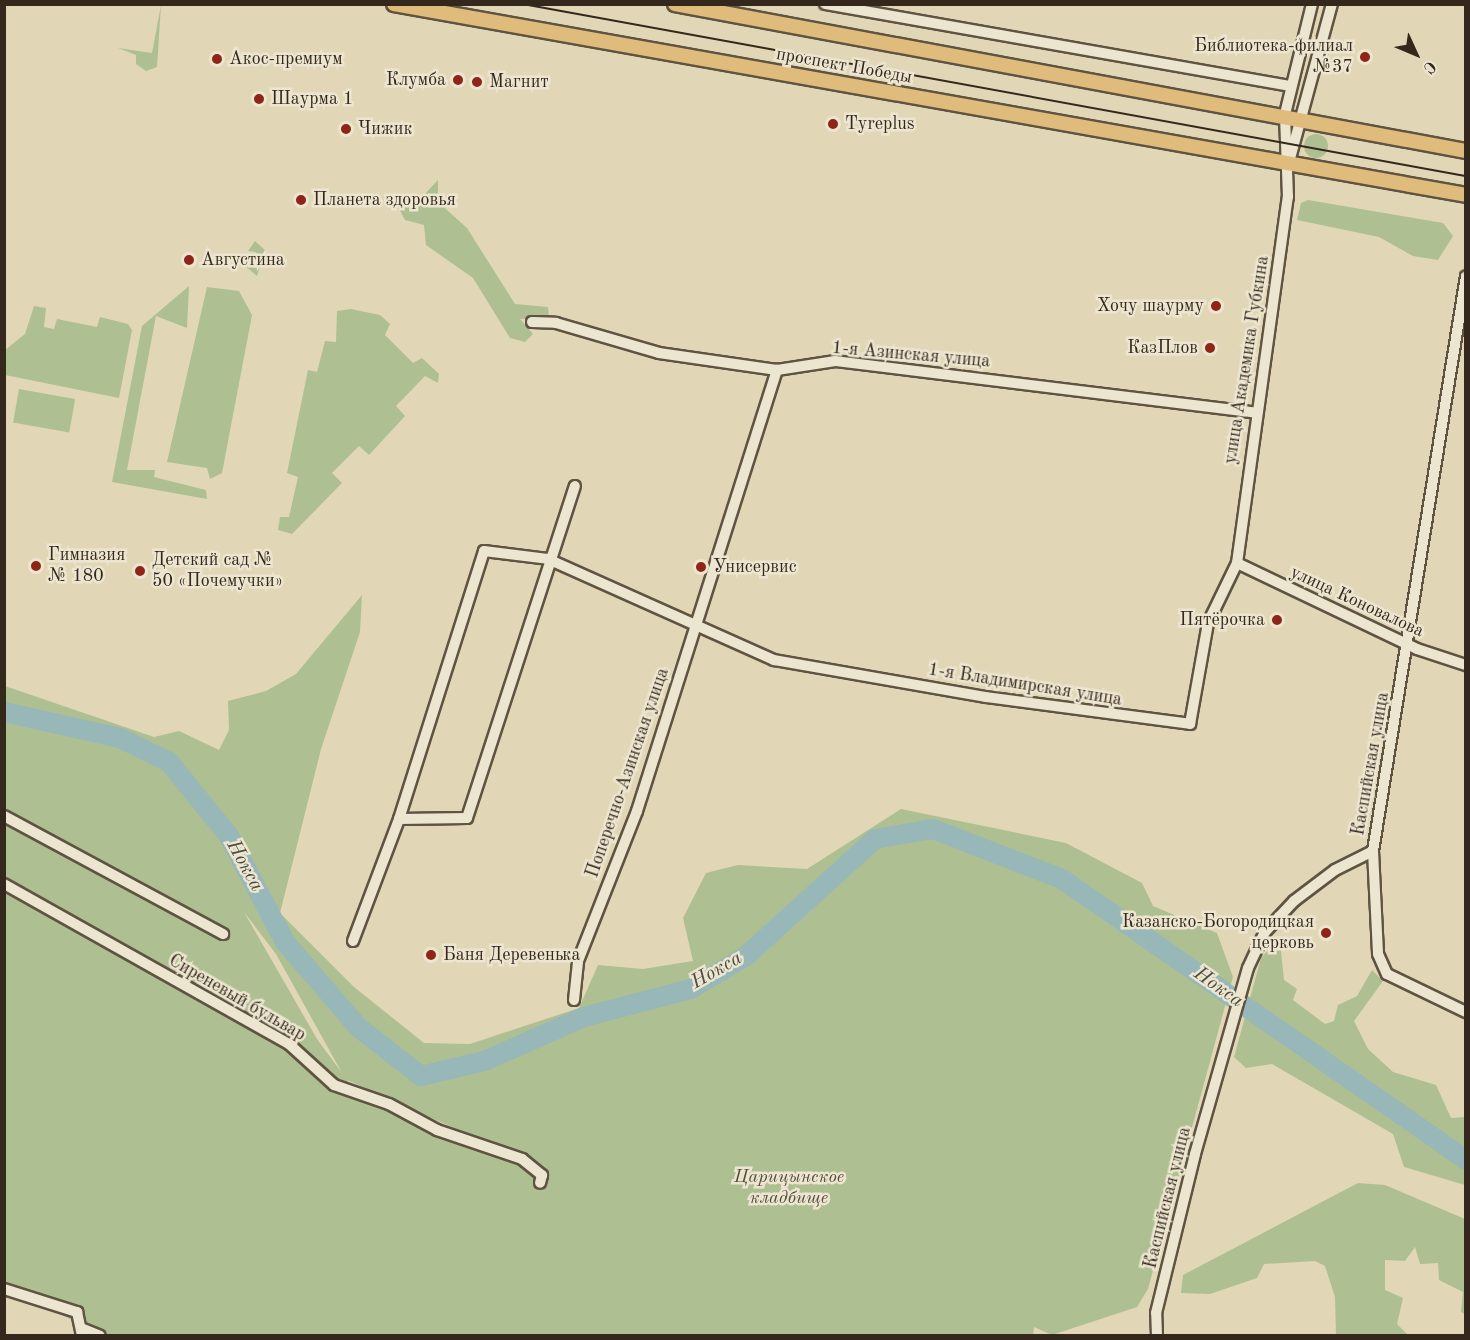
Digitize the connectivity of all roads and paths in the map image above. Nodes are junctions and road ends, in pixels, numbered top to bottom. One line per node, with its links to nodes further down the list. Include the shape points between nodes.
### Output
1 (394, 4): 10 (main road, проспект Победы)
2 (675, 4): 7 (main road, проспект Победы)
3 (825, 4): 6 (street)
4 (1312, 4): 6 (street, улица Академика Губкина)
5 (1332, 4): 8 (street, улица Академика Губкина)
6 (1289, 86): 7 (street, улица Академика Губкина)
7 (1285, 114): 8 (main road, проспект Победы); 10 (street, улица Академика Губкина)
8 (1302, 117): 9 (main road, проспект Победы); 10 (street, улица Академика Губкина)
9 (1466, 152)
10 (1289, 162): 11 (main road, проспект Победы); 15 (street, улица Академика Губкина)
11 (1466, 195)
12 (1466, 276): 20 (street, Каспийская улица)
13 (532, 322): 14 (street, 1-я Азинская улица, via 556,323 659,353)
14 (777, 370): 15 (street, 1-я Азинская улица, via 835,361); 19 (street, Поперечно-Азинская улица)
15 (1256, 413): 18 (street, улица Академика Губкина)
16 (575, 486): 17 (street)
17 (548, 559): 19 (street); 23 (street, via 467,818); 23 (street, via 484,551)
18 (1237, 563): 19 (street, 1-я Владимирская улица, via 1208,623 1190,724 986,697 774,660); 20 (street, улица Коновалова)
19 (694, 626): 28 (street, Поперечно-Азинская улица, via 637,811 578,961)
20 (1408, 644): 21 (street, улица Коновалова); 24 (street, Каспийская улица)
21 (1466, 665)
22 (4, 816): 26 (street)
23 (399, 819): 27 (street)
24 (1372, 851): 29 (street, via 1378,954 1387,974); 34 (street, Каспийская улица, via 1335,870 1294,901 1264,933 1248,968 1156,1313)
25 (4, 885): 30 (street, Сиреневый бульвар, via 289,1044 334,1085 389,1104 437,1130 522,1159 542,1175)
26 (224, 934)
27 (353, 941)
28 (574, 1000)
29 (1466, 1012)
30 (540, 1183)
31 (4, 1289): 32 (street, via 77,1312)
32 (82, 1332): 33 (street)
33 (100, 1335)
34 (1157, 1335)

